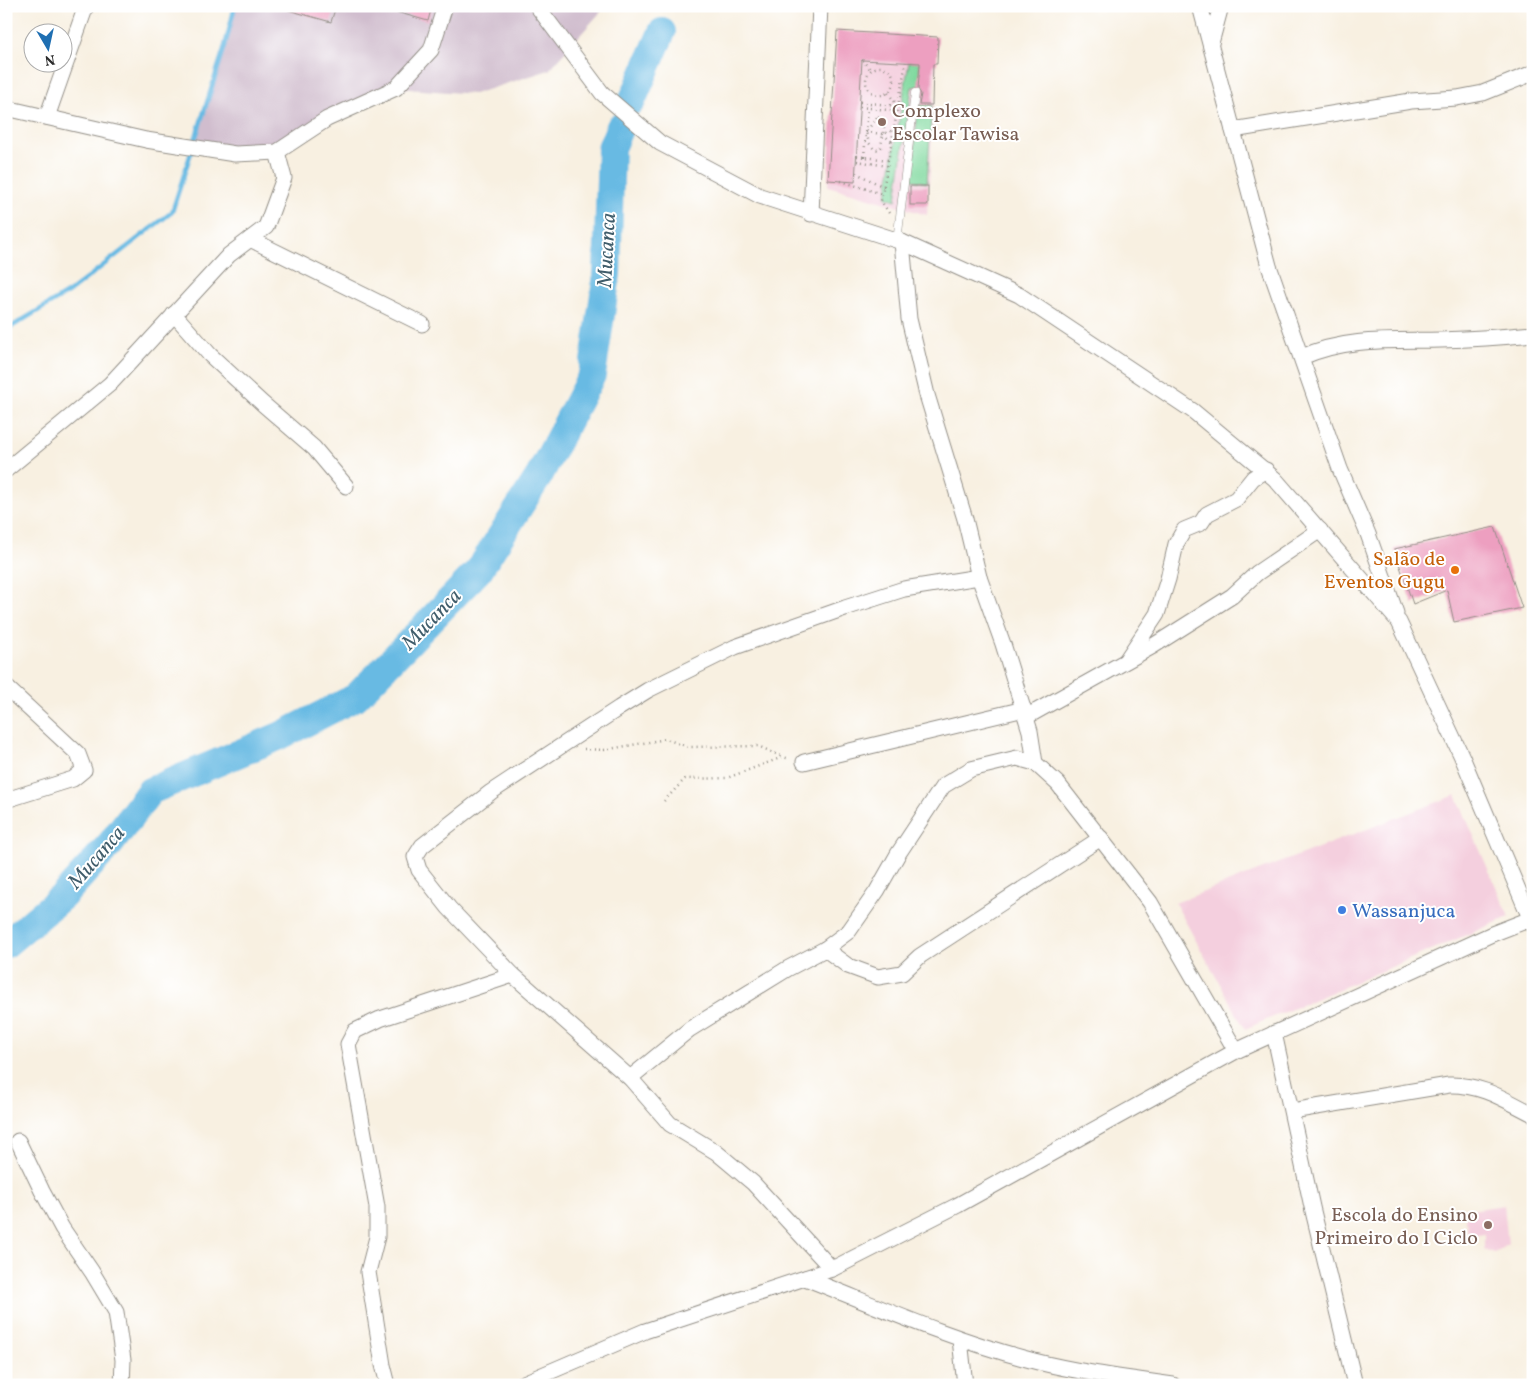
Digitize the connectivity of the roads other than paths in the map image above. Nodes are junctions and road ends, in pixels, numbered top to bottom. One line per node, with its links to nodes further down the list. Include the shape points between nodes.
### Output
1 (86, 6): 11 (street)
2 (445, 6): 13 (street, via 431,50 396,88 327,119)
3 (537, 6): 14 (street, via 602,93 660,143 760,196)
4 (820, 6): 14 (street)
5 (1200, 6): 7 (street)
6 (1221, 6): 7 (street)
7 (1211, 43): 12 (street)
8 (1533, 74): 12 (street, via 1457,98 1411,101)
9 (915, 93): 15 (lane)
10 (6, 108): 11 (street)
11 (46, 117): 13 (street, via 146,140 235,154)
12 (1233, 130): 20 (street, via 1268,266)
13 (277, 152): 16 (street, via 284,178 266,227)
14 (811, 214): 15 (street)
15 (899, 236): 22 (street, via 1019,295 1193,411); 25 (street, via 909,319 927,395)
16 (250, 239): 17 (street, via 229,255); 18 (street)
17 (174, 314): 21 (street, via 110,384); 23 (street, via 210,355 314,448)
18 (422, 324)
19 (1533, 334): 20 (street, via 1350,342 1319,349)
20 (1302, 357): 26 (street, via 1340,469 1368,534)
21 (6, 470)
22 (1266, 470): 24 (street); 27 (street, via 1253,478 1236,500 1184,530 1176,544 1156,614)
23 (346, 486)
24 (1320, 530): 26 (street); 27 (street, via 1257,573 1232,596)
25 (979, 577): 29 (street); 36 (street, via 904,589 845,608 735,648 648,690 491,792 422,846 414,857 419,870 449,908)
26 (1399, 622): 34 (street, via 1462,757)
27 (1126, 661): 29 (street)
28 (6, 687): 32 (street, via 78,754 84,770 73,779)
29 (1025, 713): 30 (street); 31 (street)
30 (804, 762)
31 (1035, 763): 33 (street, via 1058,784); 35 (street, via 1017,758 971,769 943,786 849,930)
32 (6, 800)
33 (1101, 838): 35 (street, via 920,956 902,973 878,976 848,966); 38 (street, via 1150,902)
34 (1532, 921): 37 (street, via 1492,934)
35 (825, 949): 39 (street, via 690,1029)
36 (513, 975): 39 (street); 47 (street, via 380,1019 355,1031 348,1044 378,1207 377,1237 368,1272)
37 (1274, 1033): 38 (street); 40 (street)
38 (1236, 1051): 43 (street, via 958,1205)
39 (630, 1078): 43 (street, via 670,1124 716,1152 753,1183)
40 (1292, 1111): 41 (street, via 1464,1084); 51 (street)
41 (1533, 1114)
42 (18, 1141): 46 (street, via 62,1228 116,1312 123,1360)
43 (832, 1269): 44 (street)
44 (805, 1278): 45 (street); 48 (street, via 645,1331)
45 (960, 1339): 49 (street); 50 (street, via 1024,1359)
46 (122, 1385)
47 (388, 1385)
48 (519, 1385)
49 (965, 1385)
50 (1173, 1385)
51 (1355, 1385)

